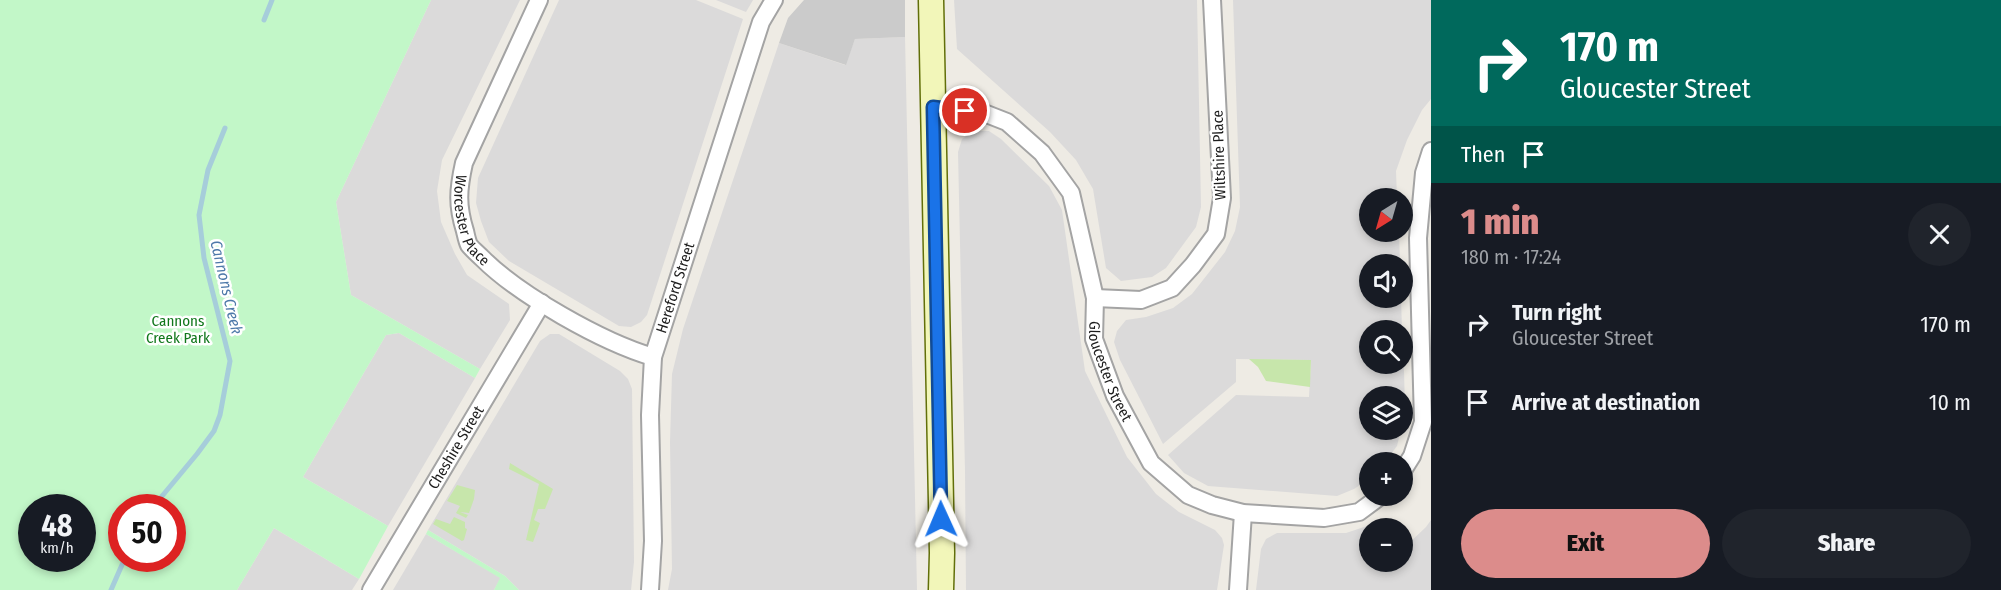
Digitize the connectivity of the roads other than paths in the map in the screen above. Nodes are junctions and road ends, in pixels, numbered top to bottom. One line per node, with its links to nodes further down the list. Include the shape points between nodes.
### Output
1 (539, 0): 8 (street, Worcester Place, via 464,163 458,190 469,244 495,271)
2 (774, 0): 9 (street, Hereford Street, via 761,22)
3 (931, 0): 5 (main road)
4 (1212, 0): 7 (street, Wiltshire Place, via 1222,198 1216,234 1172,288 1140,300)
5 (933, 107): 7 (street, Gloucester Street, via 984,113 1007,122 1042,153 1071,193); 15 (main road)
6 (1431, 151): 10 (street, via 1424,173 1418,238 1423,422)
7 (1095, 298): 12 (street, Gloucester Street, via 1094,339 1115,396 1151,464 1188,495)
8 (542, 303): 9 (street, Worcester Place, via 602,337); 13 (street, Cheshire Street)
9 (653, 357): 14 (street, Hereford Street)
10 (1413, 453)
11 (1367, 506): 12 (street, Gloucester Street, via 1359,512 1324,518)
12 (1243, 513): 16 (street)
13 (371, 590)
14 (650, 590)
15 (940, 590)
16 (1238, 590)

